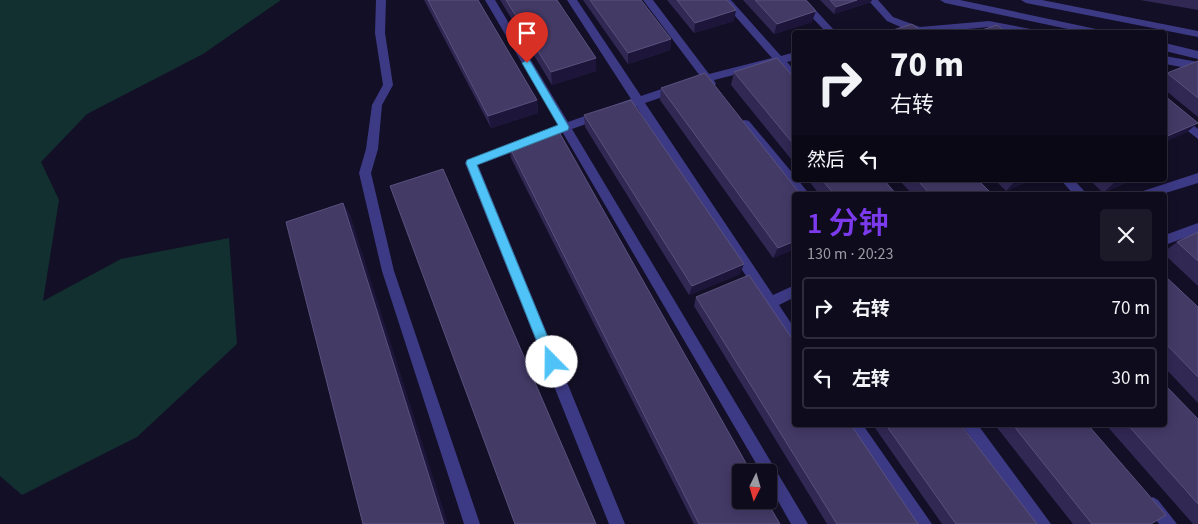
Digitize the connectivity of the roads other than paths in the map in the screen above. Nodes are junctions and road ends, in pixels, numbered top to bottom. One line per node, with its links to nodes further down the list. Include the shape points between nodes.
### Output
1 (381, 0): 48 (street, via 380,33 388,85 377,105 372,149 365,173 367,185 388,271)
2 (490, 0): 29 (street)
3 (572, 0): 26 (street)
4 (648, 0): 24 (street)
5 (726, 0): 20 (street)
6 (800, 0): 11 (street)
7 (873, 0): 12 (street, via 890,20)
8 (945, 0): 15 (street)
9 (1026, 0): 16 (street)
10 (992, 28): 13 (street); 14 (street)
11 (829, 30)
12 (916, 30)
13 (943, 30)
14 (1012, 30)
15 (1087, 30)
16 (1198, 34)
17 (1167, 48): 18 (street)
18 (1198, 55)
19 (792, 57): 20 (street)
20 (779, 60): 23 (street); 24 (street)
21 (1167, 60): 22 (street)
22 (1198, 66)
23 (792, 75)
24 (706, 78): 25 (street); 26 (street)
25 (718, 92)
26 (639, 101): 29 (street); 43 (street)
27 (1167, 109): 30 (street)
28 (737, 114): 32 (street)
29 (564, 127): 49 (street, via 471,163); 50 (street)
30 (1198, 135)
31 (1198, 178): 36 (street)
32 (792, 180)
33 (793, 182): 37 (street)
34 (1069, 182): 38 (street)
35 (1156, 182): 36 (street)
36 (1164, 188): 39 (street)
37 (802, 192)
38 (1079, 192)
39 (1153, 192)
40 (1198, 228): 41 (street)
41 (1167, 239)
42 (792, 293): 43 (street)
43 (769, 303): 44 (street)
44 (792, 336)
45 (855, 427): 51 (street)
46 (970, 427): 52 (street)
47 (1144, 494): 53 (street)
48 (472, 524)
49 (617, 524)
50 (800, 524)
51 (924, 524)
52 (1043, 524)
53 (1169, 524)

